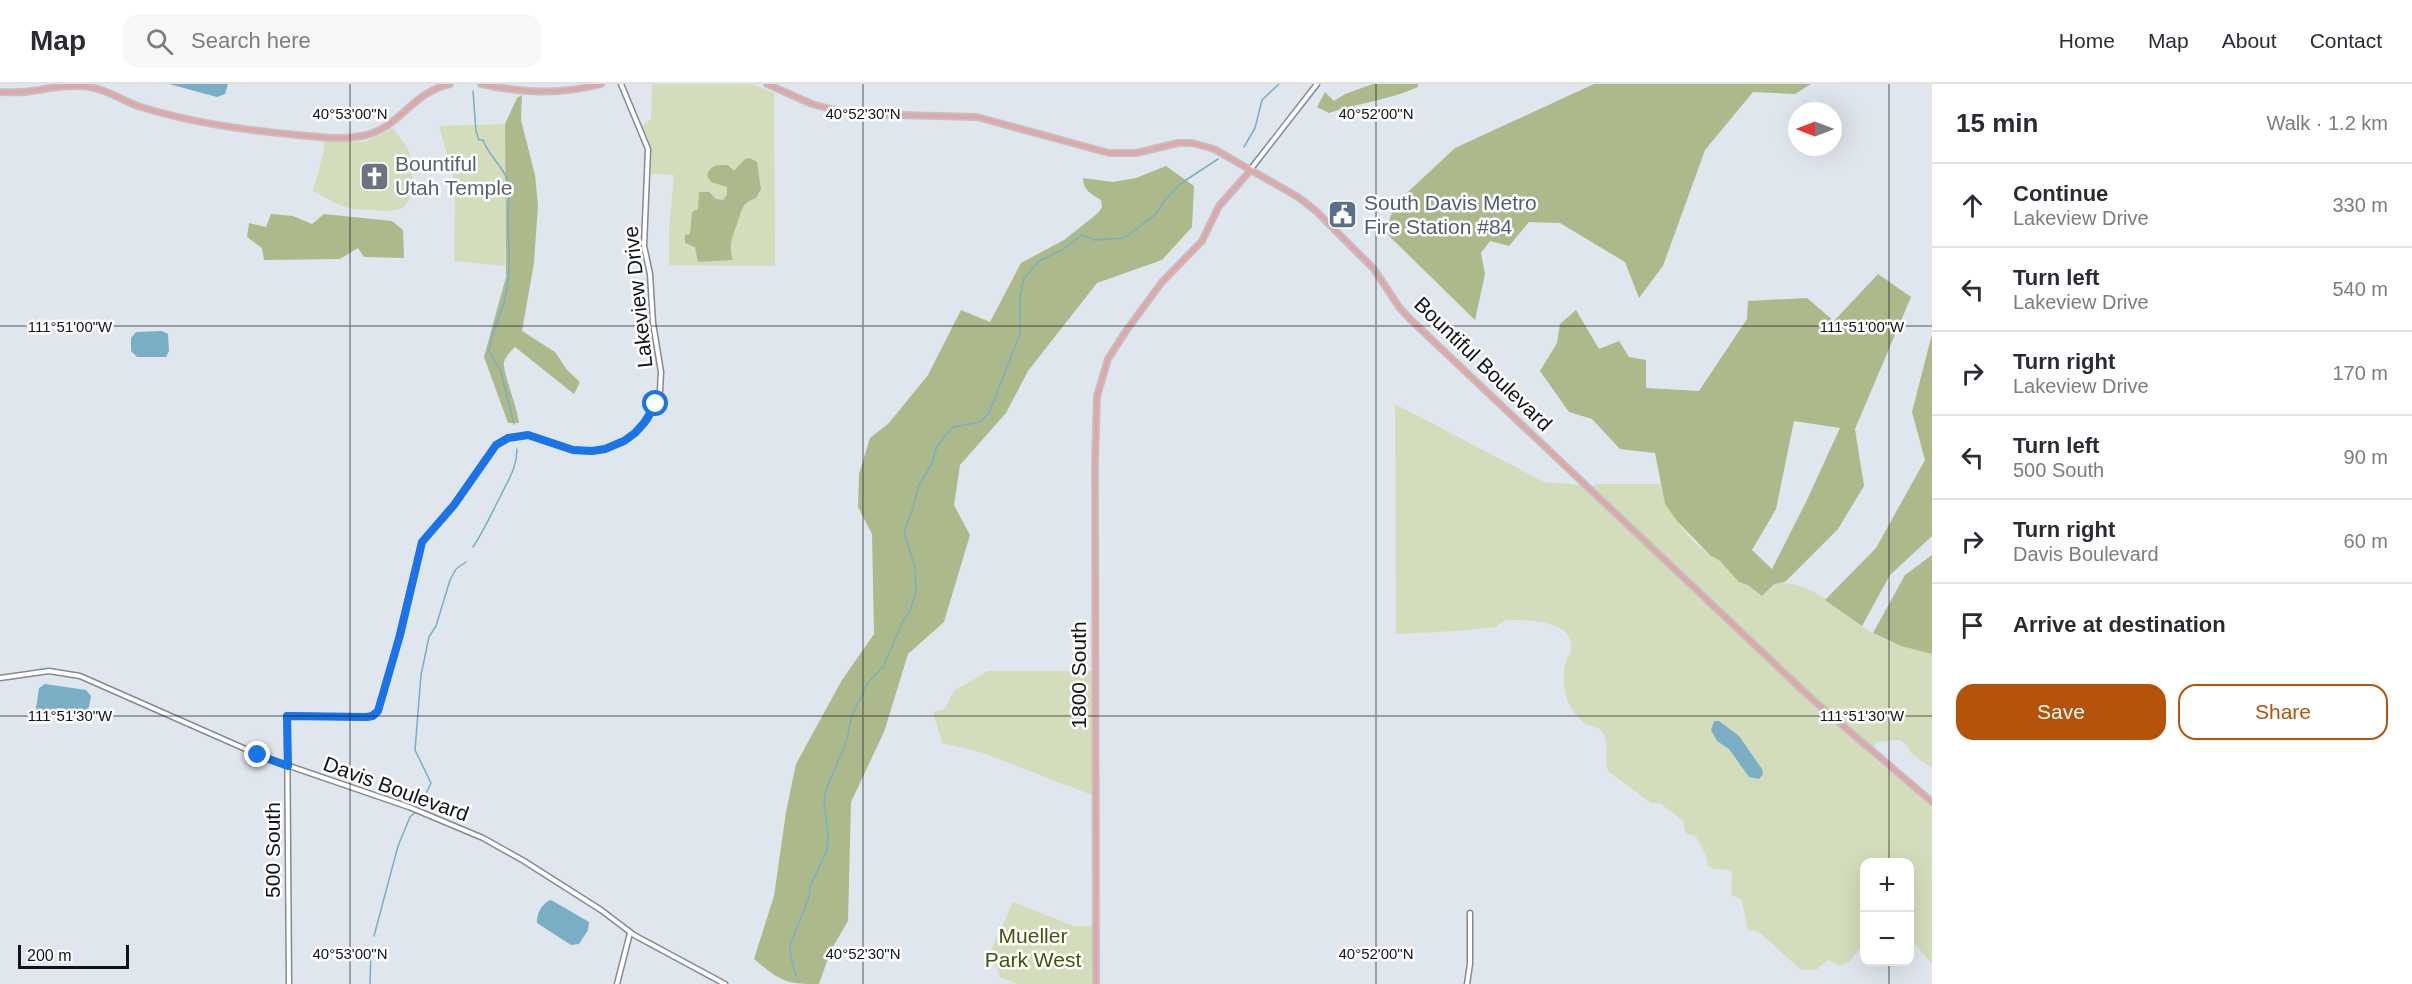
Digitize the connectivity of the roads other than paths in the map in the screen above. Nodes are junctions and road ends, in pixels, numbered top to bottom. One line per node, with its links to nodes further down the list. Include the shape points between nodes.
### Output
1 (450, 84): 7 (main road, via 422,95 382,129 348,138 234,129 147,109 106,91 83,86)
2 (481, 84): 3 (main road, via 540,93)
3 (601, 84)
4 (621, 84): 10 (street, Lakeview Drive, via 648,149 644,246 662,377 654,409 631,436 599,450 573,450 528,435 508,438 496,445 422,542 378,711 366,717)
5 (767, 84): 8 (main road, Bountiful Boulevard, via 838,111 977,117 1108,153 1136,153 1178,143 1200,145 1222,152)
6 (1317, 84): 8 (street)
7 (0, 92)
8 (1250, 171): 12 (main road, Bountiful Boulevard, via 1316,211 1374,269 1410,319 1813,700); 18 (main road, 1800 South, via 1219,206 1202,242 1162,282 1126,331 1104,368 1098,389)
9 (0, 678): 11 (street, Davis Boulevard, via 49,671 80,676)
10 (287, 716): 11 (street, 500 South)
11 (288, 766): 14 (street, Davis Boulevard, via 426,814 504,849 602,910); 15 (street, 500 South)
12 (1932, 802)
13 (1470, 913): 19 (street)
14 (630, 933): 16 (street); 17 (street, Davis Boulevard)
15 (289, 984)
16 (617, 984)
17 (725, 984)
18 (1096, 984)
19 (1467, 984)

